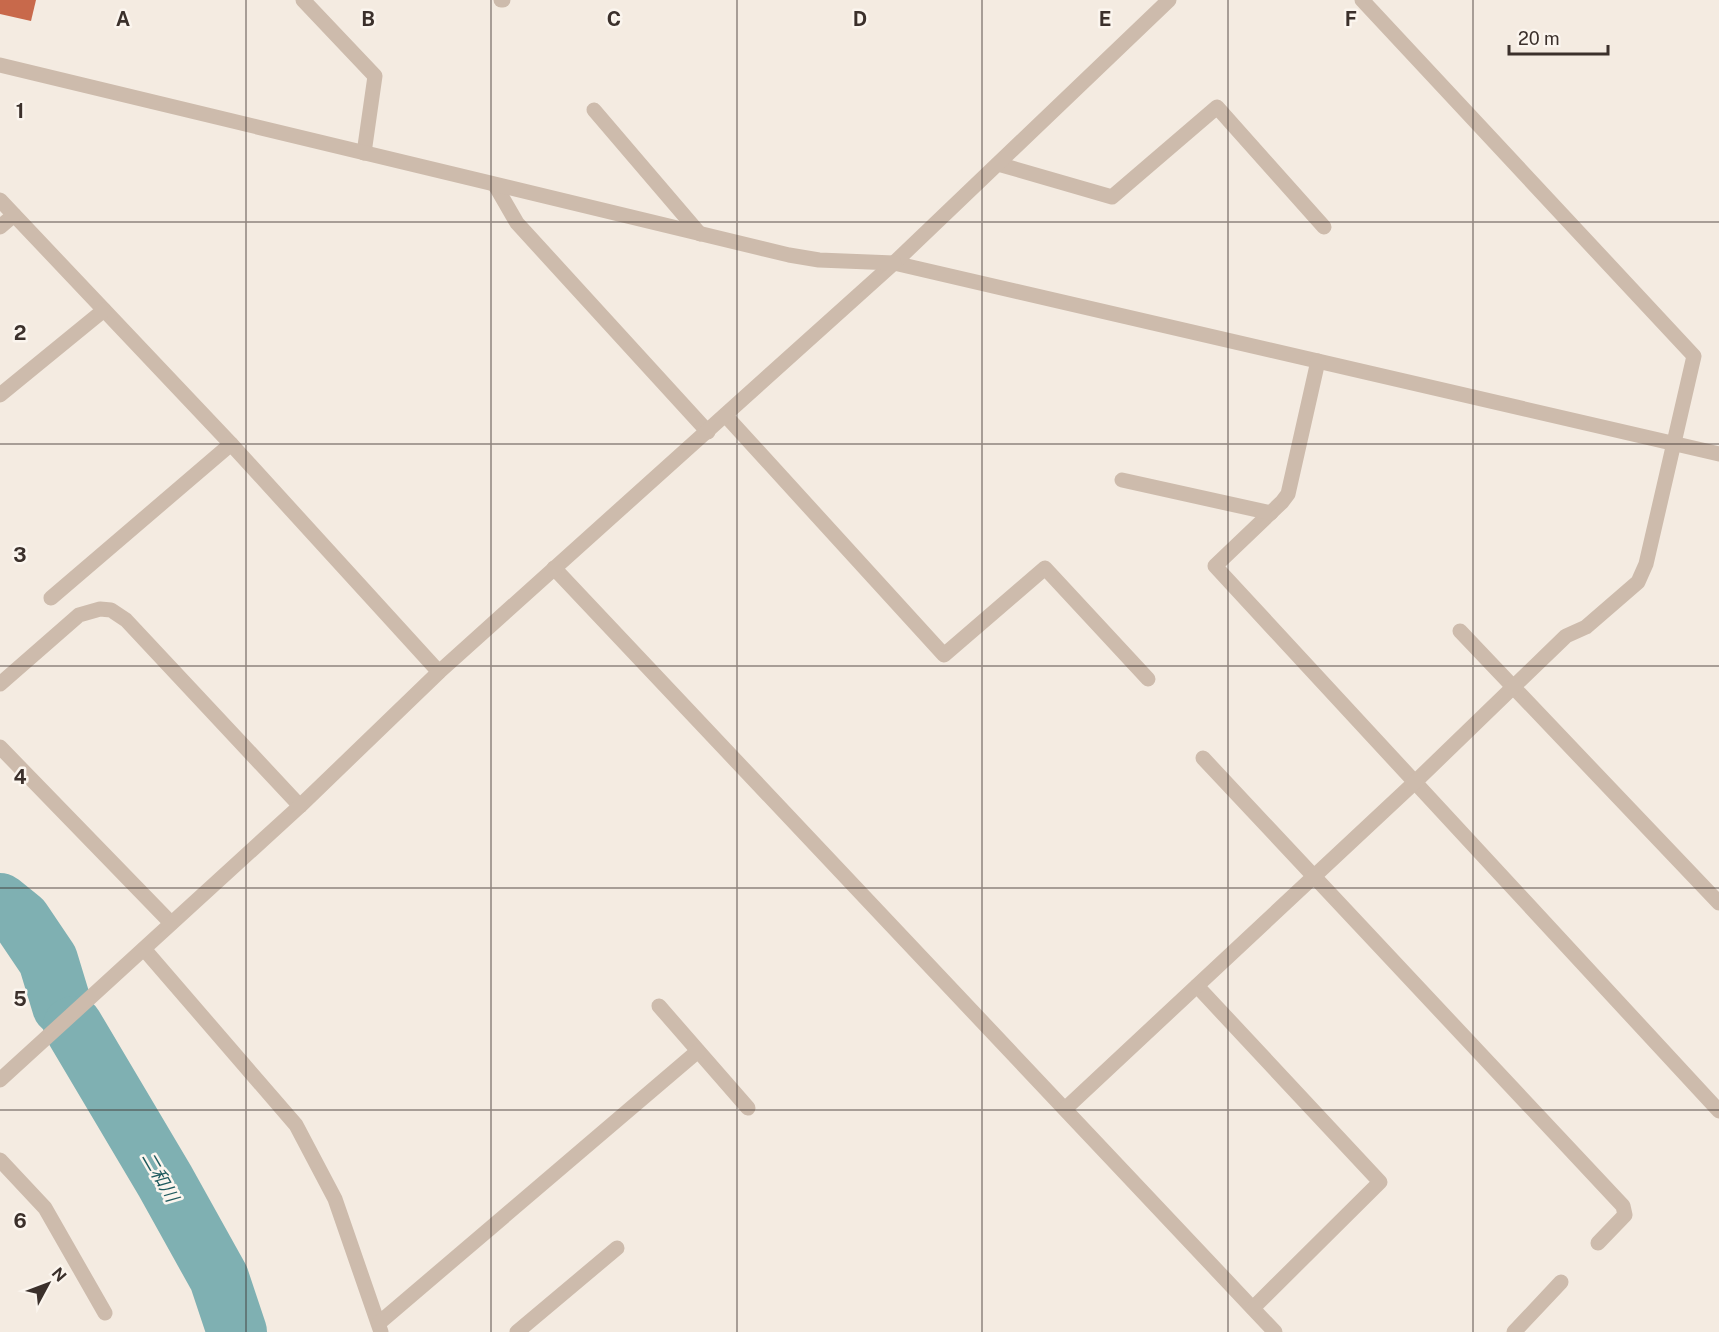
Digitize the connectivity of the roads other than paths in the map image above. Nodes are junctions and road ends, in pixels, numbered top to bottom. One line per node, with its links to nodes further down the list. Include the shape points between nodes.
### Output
1 (303, 0): 6 (street, via 375,76)
2 (1169, 0): 7 (street)
3 (1362, 0): 21 (street, via 1694,356)
4 (0, 65): 6 (street)
5 (594, 110): 13 (street)
6 (364, 153): 8 (street)
7 (998, 164): 12 (street, via 1112,197 1218,107); 14 (street)
8 (495, 184): 13 (street); 19 (street, via 517,223)
9 (0, 200): 10 (street)
10 (14, 215): 11 (street); 15 (street)
11 (0, 227)
12 (1324, 227)
13 (700, 234): 14 (street, via 819,260)
14 (894, 263): 16 (street); 18 (street)
15 (104, 310): 17 (street); 20 (street)
16 (1318, 361): 21 (street); 24 (street, via 1288,494)
17 (0, 395)
18 (726, 416): 19 (street); 29 (street, via 944,655 1046,568)
19 (708, 432): 25 (street)
20 (231, 444): 26 (street); 28 (street)
21 (1673, 444): 22 (street); 31 (street, via 1646,564 1638,582 1586,627 1566,636)
22 (1719, 454)
23 (1122, 480): 24 (street)
24 (1270, 513): 34 (street, via 1215,566)
25 (554, 568): 28 (street); 45 (street)
26 (51, 598)
27 (1460, 631): 31 (street)
28 (439, 672): 35 (street)
29 (1148, 680)
30 (0, 684): 35 (street, via 79,615 111,610 126,620)
31 (1513, 686): 34 (street); 37 (street)
32 (0, 747): 38 (street)
33 (1203, 758): 36 (street)
34 (1414, 783): 36 (street); 46 (street)
35 (300, 806): 38 (street)
36 (1313, 877): 40 (street); 48 (street, via 1623,1206 1625,1215)
37 (1719, 903)
38 (171, 923): 39 (street)
39 (144, 949): 43 (street); 53 (street, via 296,1125 335,1199)
40 (1197, 986): 45 (street); 51 (street, via 1380,1182)
41 (659, 1006): 42 (street)
42 (698, 1051): 44 (street); 53 (street)
43 (0, 1080)
44 (748, 1108)
45 (1065, 1109): 51 (street)
46 (1719, 1111)
47 (0, 1160): 52 (street, via 45,1208)
48 (1598, 1243)
49 (617, 1248): 54 (street)
50 (1561, 1282): 56 (street)
51 (1253, 1308): 55 (street)
52 (105, 1313)
53 (380, 1327)
54 (517, 1332)
55 (1275, 1332)
56 (1514, 1332)

